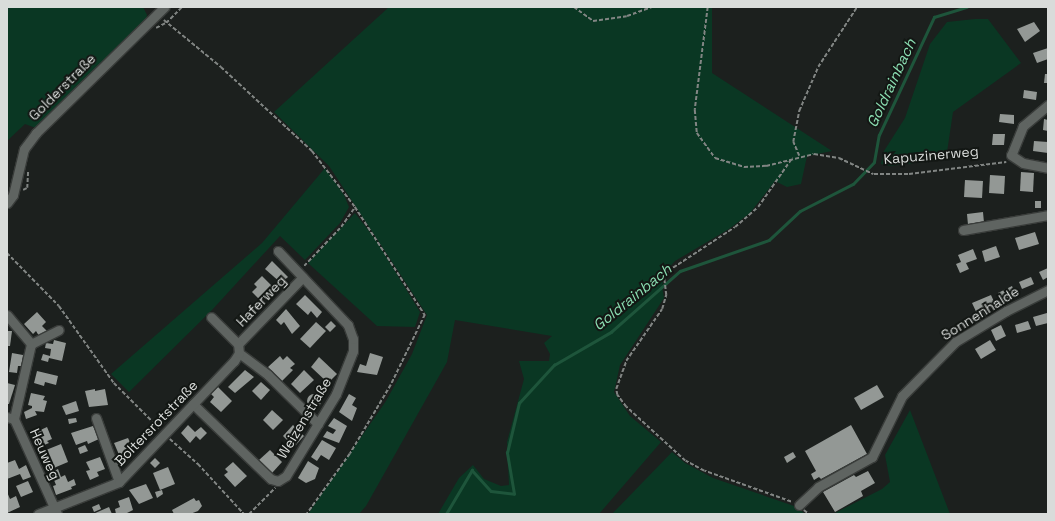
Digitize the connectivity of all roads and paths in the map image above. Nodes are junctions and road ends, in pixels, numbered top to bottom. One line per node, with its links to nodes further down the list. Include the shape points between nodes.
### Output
1 (164, 7): 15 (street, Golderstraße, via 36,133 24,149)
2 (182, 7): 7 (path)
3 (574, 7): 4 (path, via 593,21 627,16)
4 (652, 7)
5 (708, 7): 11 (path, Kapuzinerweg, via 698,82 697,133 715,158 744,167 766,166)
6 (857, 7): 10 (path, via 818,67 799,111 793,142)
7 (166, 23): 8 (path); 17 (path, via 221,67 295,133 330,172)
8 (154, 29)
9 (1048, 105): 12 (street, via 1023,126 1011,150)
10 (799, 156): 11 (path, Kapuzinerweg); 12 (path, Kapuzinerweg, via 814,154 839,158 874,174 909,174)
11 (792, 158): 36 (path, via 758,208 735,227 675,264 664,279 666,294 662,309 626,361 616,389 617,396 626,407 685,461 704,471)
12 (1014, 159): 14 (street)
13 (28, 166): 15 (path, via 27,188)
14 (1048, 168)
15 (13, 195): 16 (street, Golderstraße)
16 (7, 203)
17 (355, 207): 22 (path); 41 (path, via 425,315 391,385 350,454)
18 (1048, 215): 19 (street)
19 (963, 230)
20 (278, 251): 22 (street, Weizenstraße)
21 (7, 253): 33 (path, via 59,306 114,383)
22 (301, 274): 28 (street, Haferweg); 32 (street, Weizenstraße, via 348,324 353,339 353,351 344,377)
23 (1048, 290): 36 (street, Sonnenhalde, via 1006,311 955,342 902,396 872,457 818,487)
24 (7, 315): 27 (street)
25 (212, 317): 28 (street)
26 (59, 330): 27 (street)
27 (31, 344): 30 (street)
28 (239, 348): 29 (street, Boltersrotstraße); 32 (street)
29 (193, 404): 33 (street, Boltersrotstraße); 34 (street, Weizenstraße, via 271,479)
30 (10, 418): 37 (street, Heuweg)
31 (96, 418): 35 (street)
32 (318, 424): 34 (street, Weizenstraße, via 286,476)
33 (164, 434): 35 (street, Boltersrotstraße); 39 (path, via 198,464)
34 (278, 481): 40 (path, via 274,490)
35 (119, 482): 37 (street, Boltersrotstraße)
36 (799, 505): 42 (path)
37 (55, 510): 38 (street, Boltersrotstraße)
38 (38, 514)
39 (244, 514)
40 (249, 514)
41 (307, 514)
42 (809, 514)

